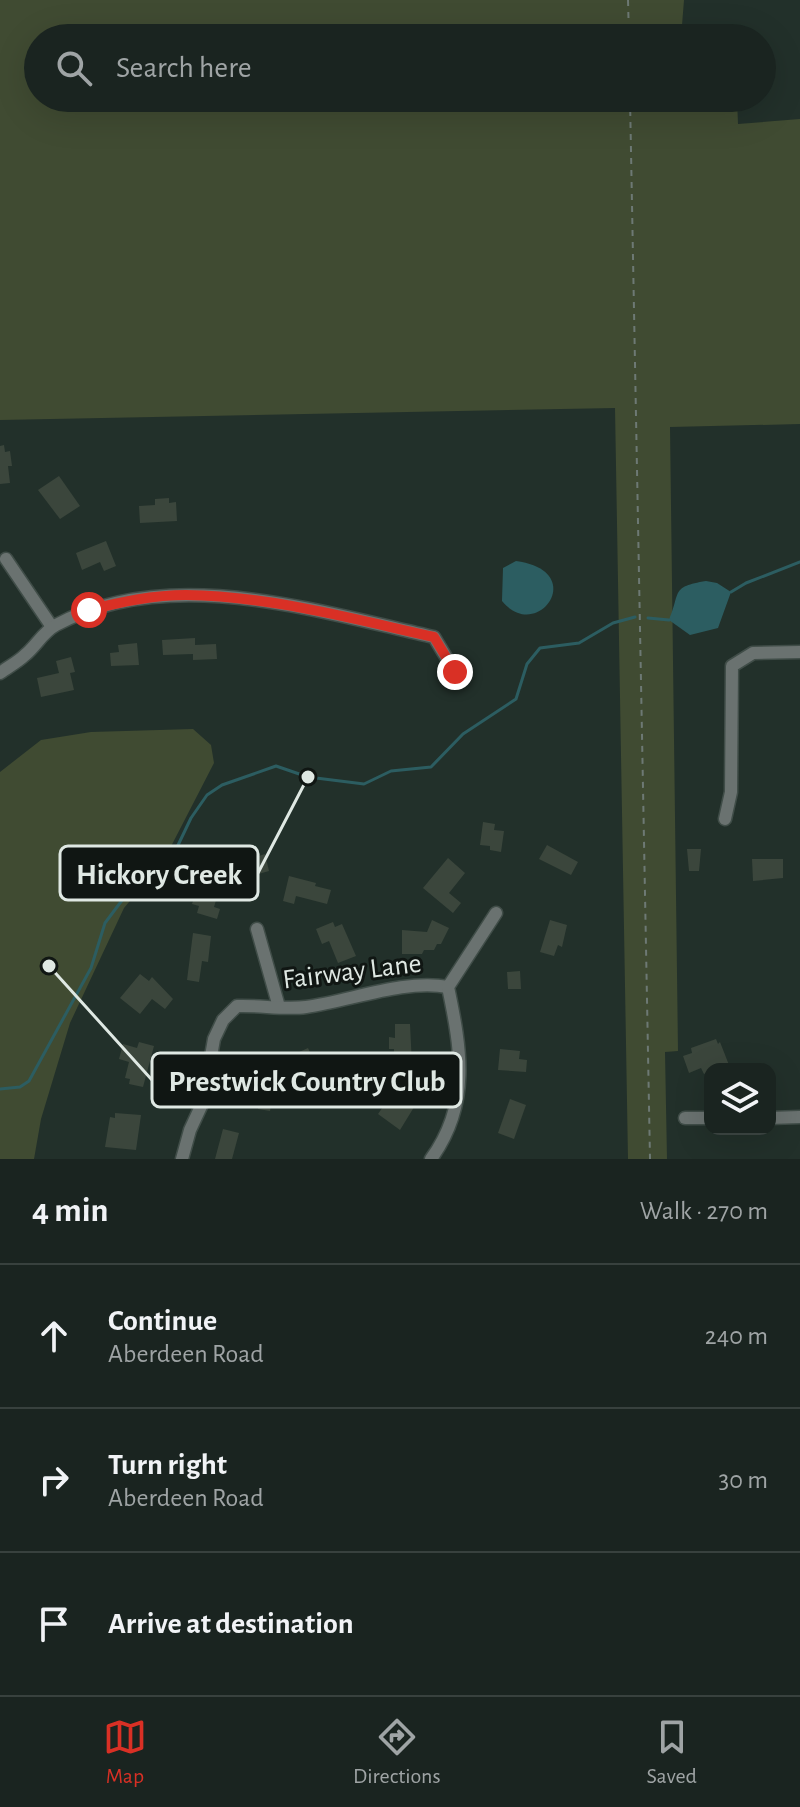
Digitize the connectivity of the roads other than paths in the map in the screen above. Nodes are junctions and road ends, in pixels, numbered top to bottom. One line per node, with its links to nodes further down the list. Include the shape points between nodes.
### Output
1 (6, 559): 2 (street)
2 (52, 627): 4 (street, via 89,610 136,599 186,595 282,603 434,637); 5 (street)
3 (800, 652): 6 (street, via 753,653 732,666 731,792)
4 (455, 672)
5 (0, 673)
6 (725, 819)
7 (496, 913): 9 (street)
8 (257, 929): 10 (street)
9 (448, 987): 10 (street, Fairway Lane, via 427,983 304,1008); 16 (street, via 459,1041 459,1082 454,1120)
10 (279, 1007): 15 (street, Fairway Lane, via 237,1006 223,1020 214,1039 203,1102)
11 (800, 1117): 14 (street)
12 (685, 1118): 13 (street)
13 (704, 1118)
14 (776, 1118)
15 (182, 1159)
16 (431, 1159)

